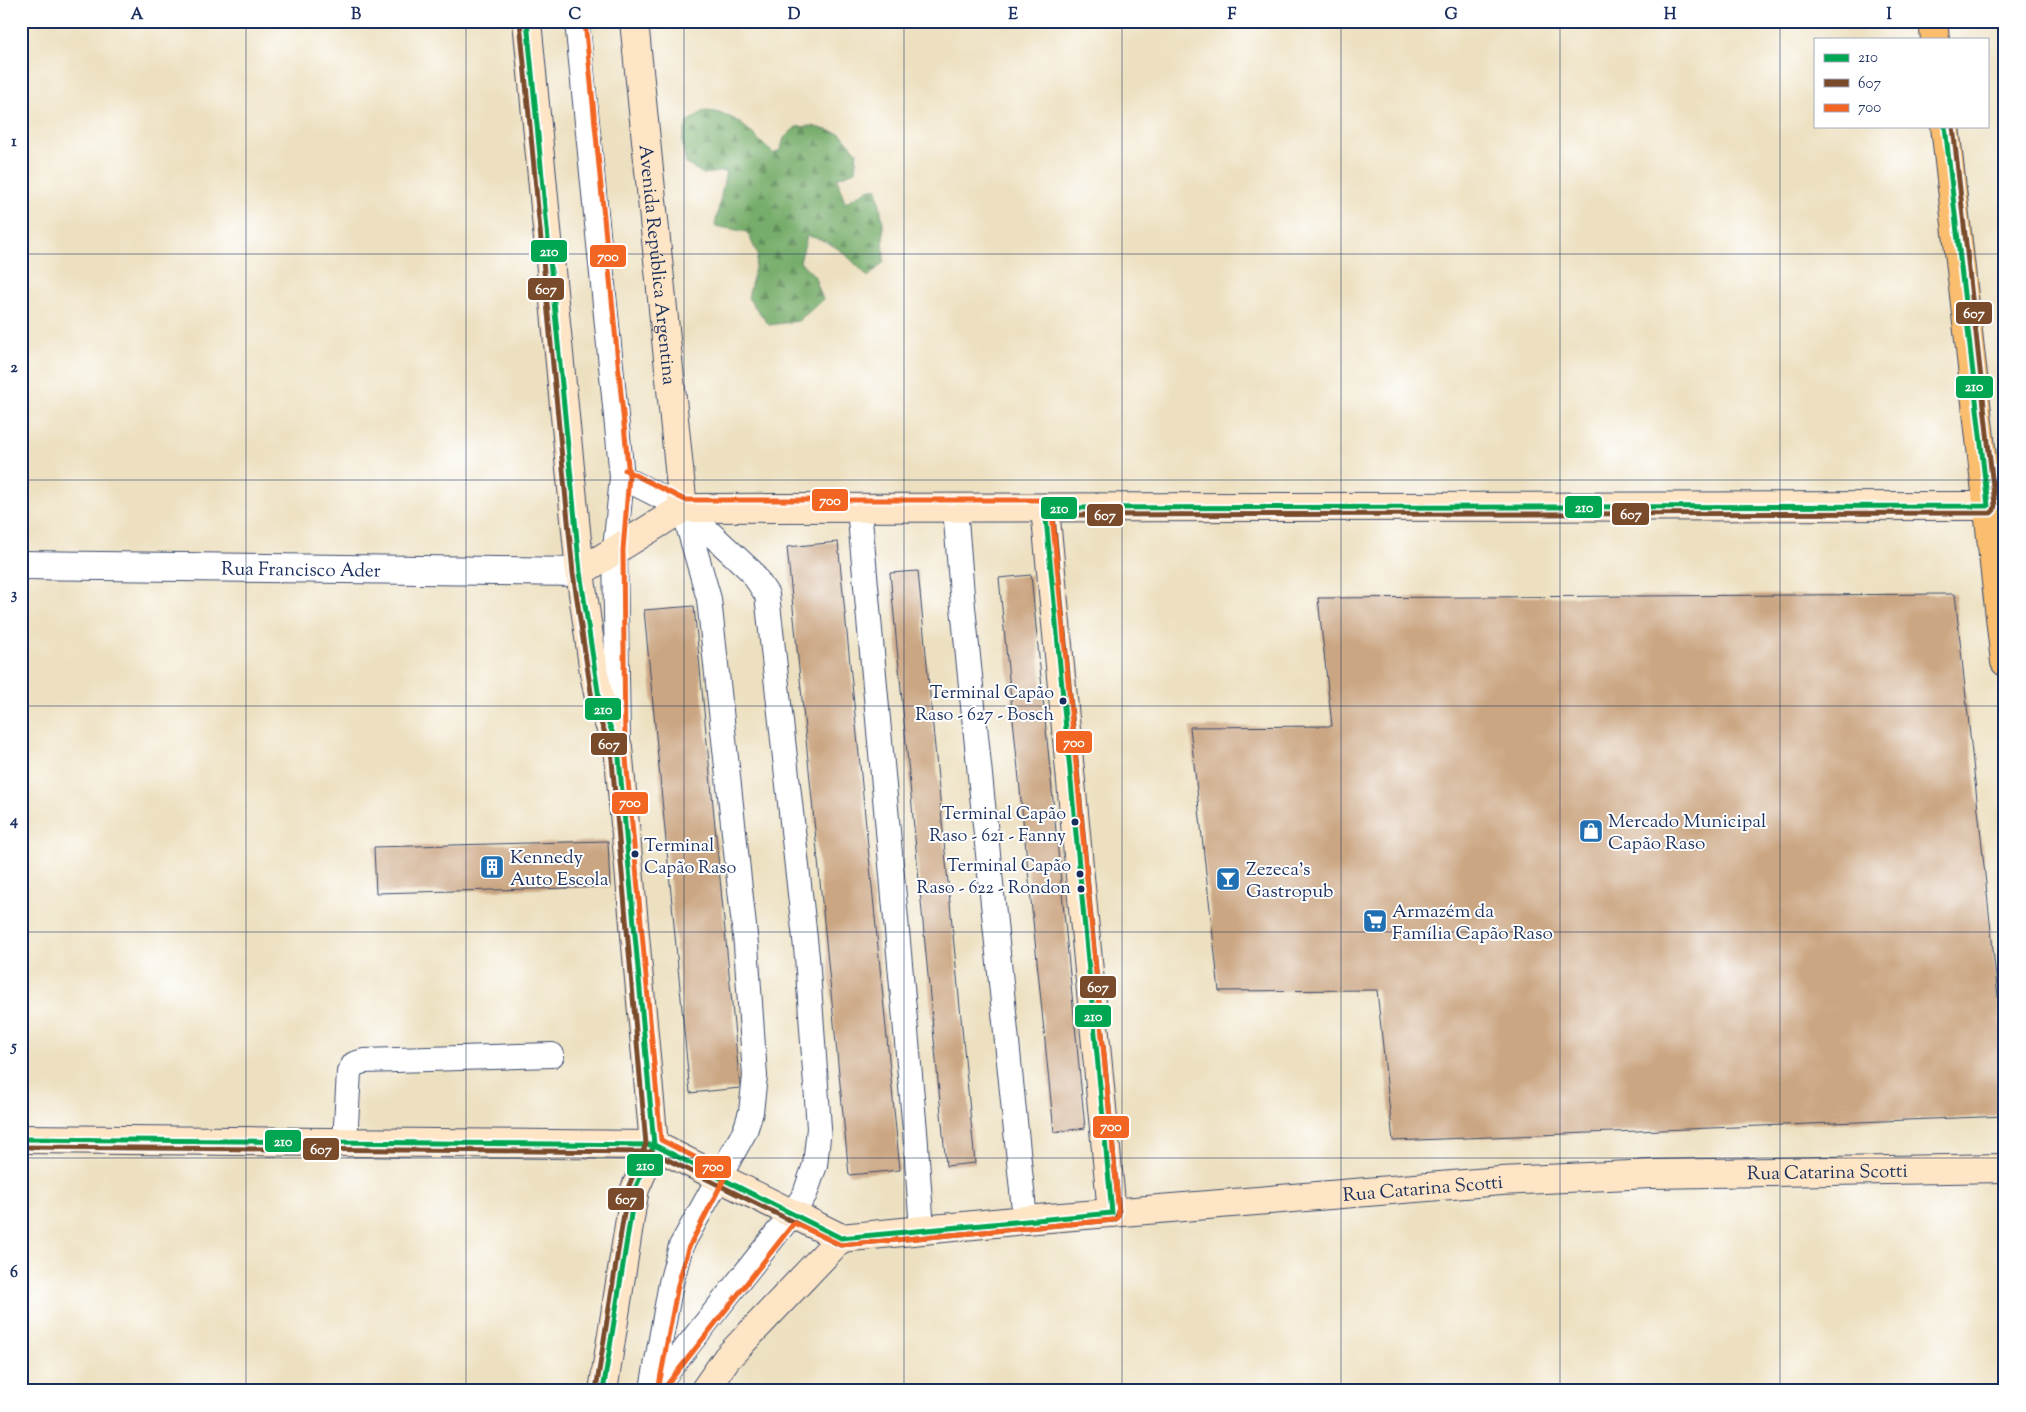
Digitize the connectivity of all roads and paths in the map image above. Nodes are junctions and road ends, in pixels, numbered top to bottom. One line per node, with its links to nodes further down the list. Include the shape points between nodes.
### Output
1 (527, 21): 15 (street)
2 (577, 21): 7 (lane)
3 (634, 21): 9 (street, Avenida República Argentina)
4 (1933, 21): 5 (main road)
5 (1935, 38)
6 (1945, 128): 8 (main road)
7 (622, 477): 9 (lane); 13 (lane)
8 (1988, 506): 12 (street); 16 (main road)
9 (683, 508): 10 (street); 13 (street); 23 (lane, via 709,599 746,944 755,1076 751,1112 745,1131); 25 (lane, via 751,571 767,596 807,957 819,1128 815,1165 806,1194)
10 (859, 508): 11 (street); 27 (lane)
11 (955, 508): 12 (street); 26 (lane)
12 (1045, 508): 24 (street)
13 (615, 550): 15 (street); 17 (lane)
14 (21, 565): 15 (street, Rua Francisco Ader)
15 (580, 572): 17 (street, via 599,698)
16 (2005, 662)
17 (618, 747): 21 (street)
18 (552, 1056): 20 (lane, via 364,1060 354,1064 349,1072)
19 (21, 1139): 20 (street)
20 (345, 1142): 21 (street)
21 (654, 1145): 23 (street); 29 (street, via 635,1189)
22 (2005, 1168): 24 (street, Rua Catarina Scotti, via 1577,1176)
23 (718, 1177): 25 (street); 30 (lane, via 681,1246 671,1283)
24 (1112, 1213): 26 (street, Rua Catarina Scotti)
25 (792, 1214): 28 (street); 30 (lane)
26 (1025, 1220): 27 (street, Rua Catarina Scotti)
27 (922, 1230): 28 (street, Rua Catarina Scotti)
28 (841, 1238): 31 (street, via 727,1358)
29 (603, 1391)
30 (652, 1391)
31 (704, 1391)

